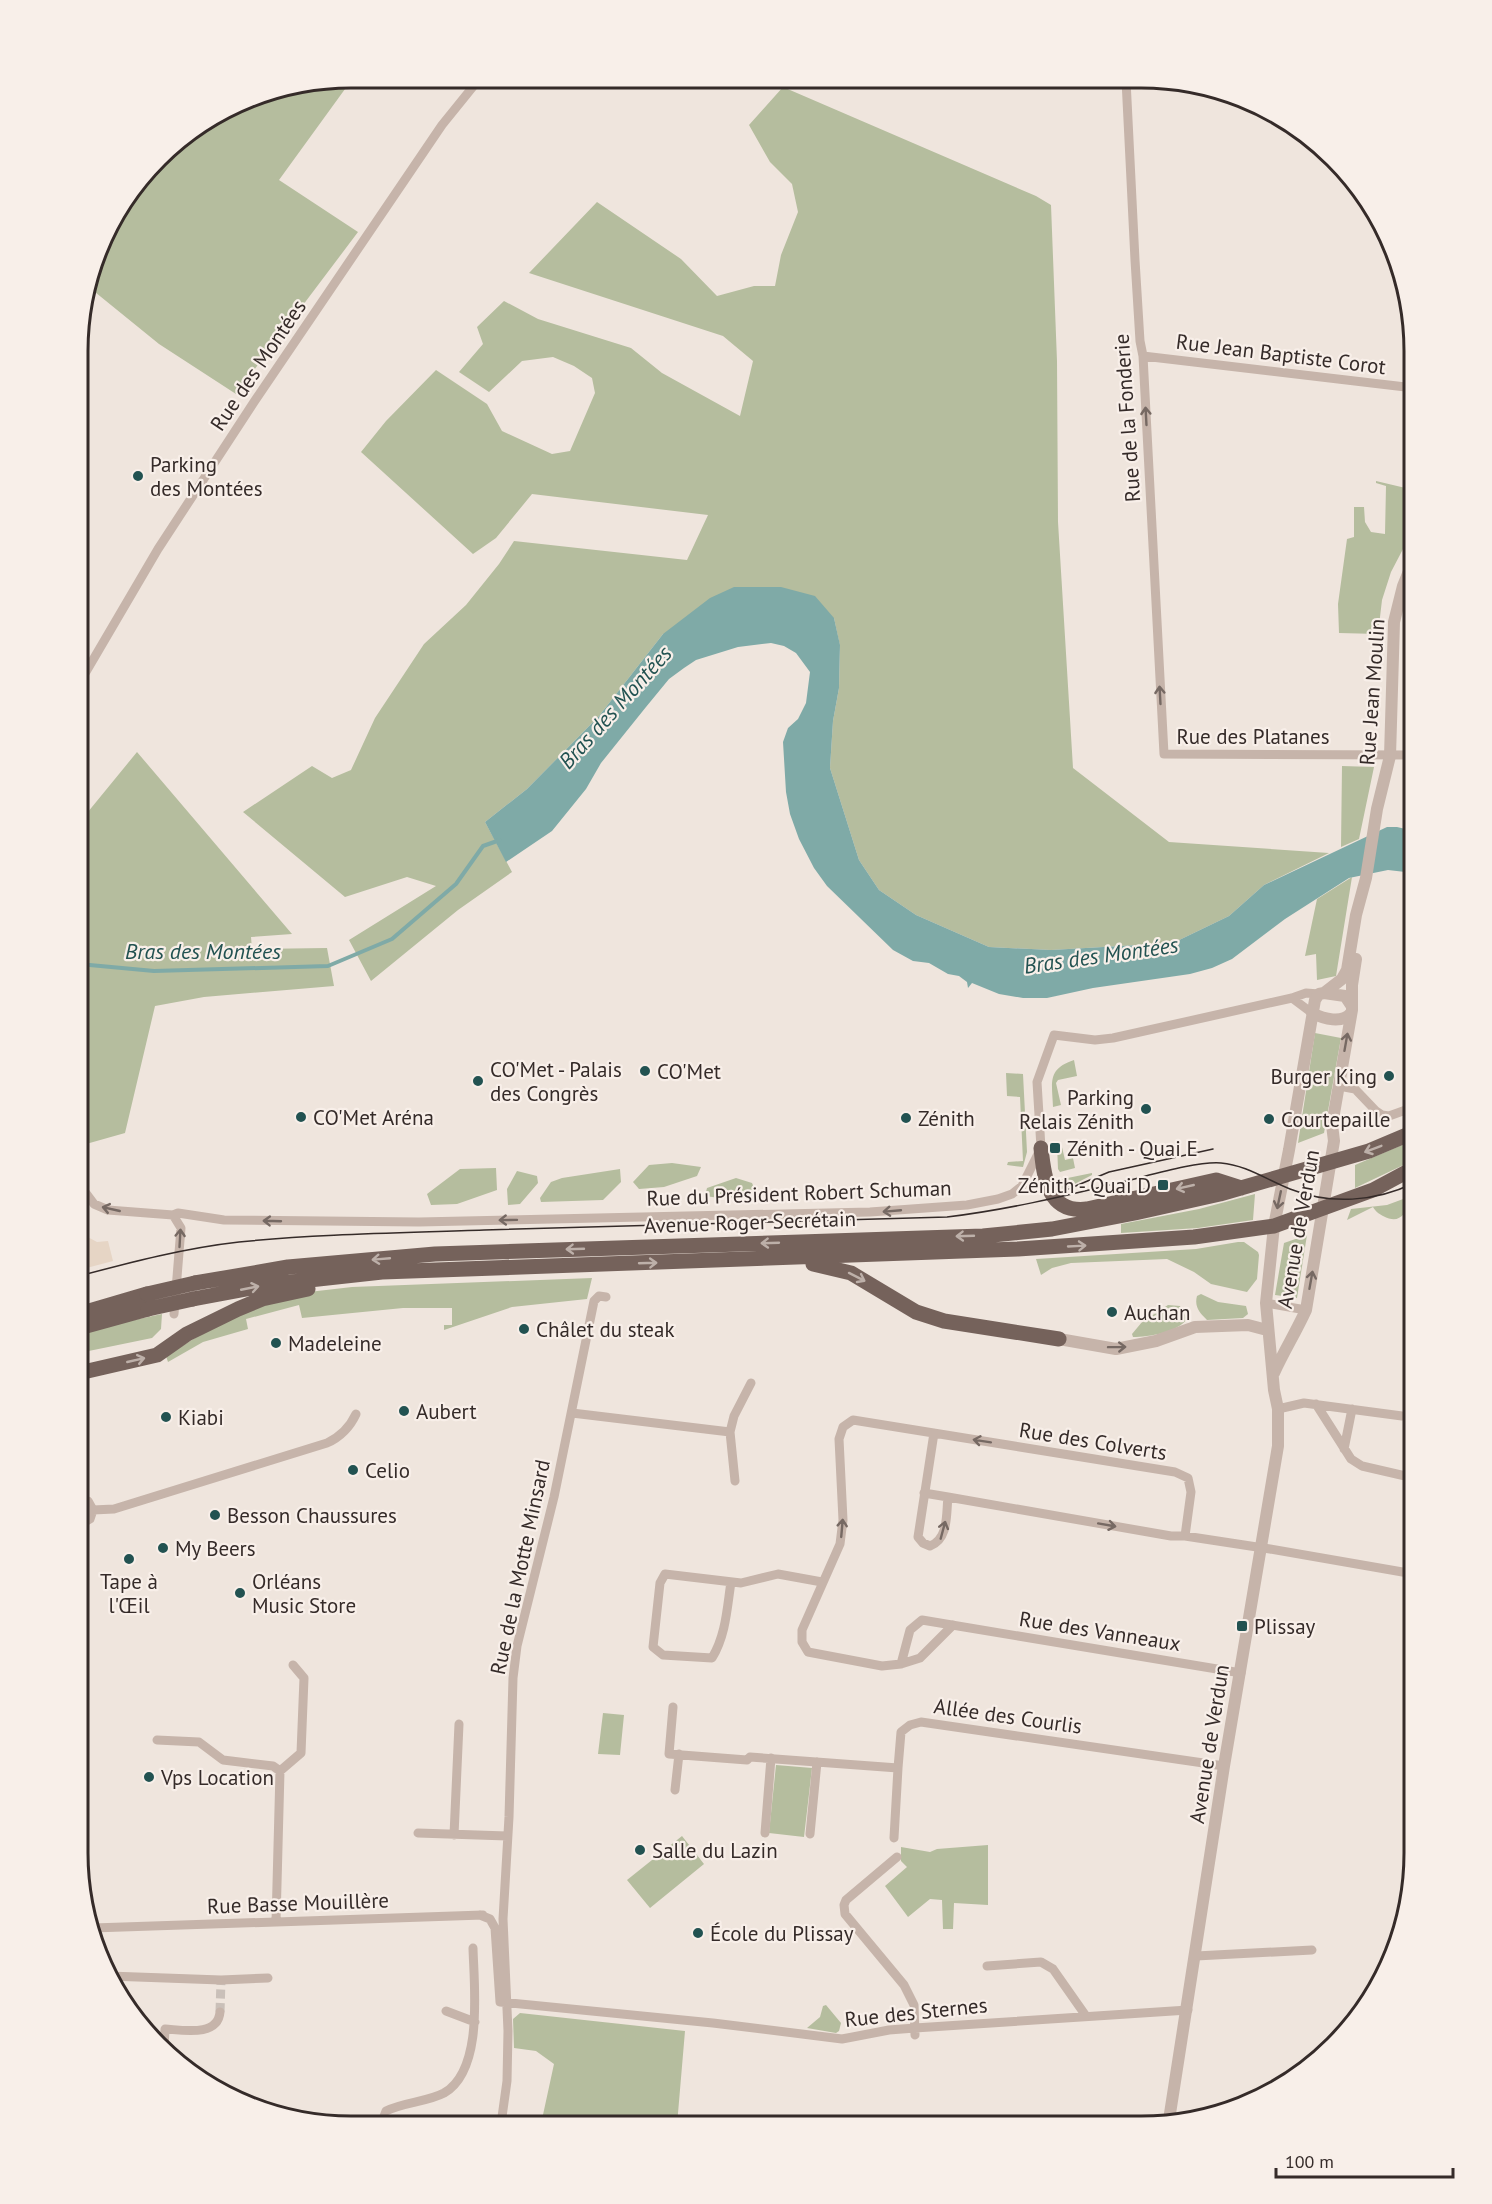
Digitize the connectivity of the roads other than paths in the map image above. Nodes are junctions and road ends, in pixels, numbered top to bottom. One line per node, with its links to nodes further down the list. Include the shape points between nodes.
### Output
1 (472, 88): 6 (street, Rue des Montées, via 442,125 254,402 158,549)
2 (1126, 88): 3 (street, Rue de la Fonderie)
3 (1143, 356): 4 (street, Rue Jean Baptiste Corot); 7 (street, Rue de la Fonderie, one-way to 3)
4 (1404, 387)
5 (1404, 584): 9 (street, Rue Jean Moulin, via 1394,622)
6 (88, 668)
7 (1164, 754): 9 (street, Rue des Platanes)
8 (1404, 755): 9 (street, Rue des Platanes)
9 (1390, 756): 10 (street, Rue Jean Moulin)
10 (1374, 829): 11 (street, Avenue de Verdun)
11 (1365, 883): 12 (street, Avenue de Verdun, via 1347,970 1342,979); 14 (street, Avenue de Verdun)
12 (1321, 994): 13 (street, Rue du Président Robert Schuman, via 1306,993); 14 (street, via 1345,996); 15 (street, Avenue de Verdun)
13 (1292, 998): 15 (street); 19 (street, Rue du Président Robert Schuman, via 1113,1038 1054,1035 1037,1082)
14 (1351, 1009): 15 (street, via 1347,1018 1338,1020); 16 (street, Avenue de Verdun, one-way to 14)
15 (1312, 1013): 22 (street, Avenue de Verdun)
16 (1339, 1086): 17 (street, via 1354,1089 1382,1115); 20 (street, Avenue de Verdun)
17 (1404, 1111)
18 (1404, 1136): 20 (main road, Avenue Roger Secrétain, one-way to 20)
19 (1041, 1148): 23 (main road, one-way to 19, via 1216,1180 1093,1208 1071,1209 1050,1192); 26 (street, Rue du Président Robert Schuman, one-way to 26, via 1022,1186 1012,1194 967,1204 870,1212 419,1222 224,1220)
20 (1330, 1162): 22 (main road, Avenue Roger Secrétain); 25 (street, Avenue de Verdun)
21 (1404, 1173): 25 (main road, Avenue Roger Secrétain)
22 (1284, 1175): 23 (main road, Avenue Roger Secrétain); 27 (street, Avenue de Verdun, one-way to 27)
23 (1241, 1188): 31 (main road, Avenue Roger Secrétain, one-way to 31, bridge, via 1052,1229 993,1235 435,1254 288,1267 195,1283)
24 (88, 1198): 26 (street, one-way to 24, via 108,1210)
25 (1323, 1209): 27 (main road, Avenue Roger Secrétain); 33 (street, Avenue de Verdun, one-way to 25)
26 (173, 1215): 35 (street, one-way to 26, via 181,1228)
27 (1274, 1226): 28 (main road, Avenue Roger Secrétain, one-way to 27, via 1130,1243); 32 (street, Avenue de Verdun)
28 (780, 1259): 29 (main road, Avenue Roger Secrétain, one-way to 28); 38 (main road, one-way to 38, via 851,1273 916,1312 944,1321)
29 (589, 1265): 31 (main road, Avenue Roger Secrétain, one-way to 29, bridge, via 193,1299 273,1284 382,1272); 39 (main road, one-way to 29, via 158,1355 187,1334 238,1309 298,1290)
30 (606, 1297): 45 (street, Rue de la Motte Minsard, via 599,1296 594,1301)
31 (147, 1301): 34 (main road, Avenue Roger Secrétain); 36 (main road, Avenue Roger Secrétain)
32 (1266, 1303): 33 (street); 37 (street, Avenue de Verdun)
33 (1306, 1310): 40 (street, Avenue de Verdun)
34 (88, 1312)
35 (174, 1314)
36 (88, 1324)
37 (1268, 1330): 38 (street, one-way to 37, via 1116,1349 1156,1341 1194,1327 1248,1325); 40 (street, Avenue de Verdun)
38 (1059, 1339)
39 (88, 1371)
40 (1274, 1374): 43 (street, Avenue de Verdun)
41 (750, 1383): 48 (street)
42 (1316, 1404): 43 (street); 44 (street); 50 (street)
43 (1278, 1409): 59 (street, Avenue de Verdun, via 1278,1446)
44 (1352, 1409): 47 (street); 50 (street)
45 (572, 1413): 48 (street); 81 (street, Rue de la Motte Minsard, via 517,1646)
46 (356, 1414): 56 (street, via 341,1435 327,1443 114,1509)
47 (1402, 1416)
48 (730, 1432): 52 (street)
49 (934, 1433): 53 (street); 58 (street, Rue des Colverts, one-way to 49, via 1191,1492 1188,1478 1174,1472); 62 (street, Rue des Colverts, one-way to 49, via 840,1544 843,1520 839,1438 843,1427 853,1420)
50 (1344, 1449): 51 (street, via 1362,1466)
51 (1404, 1476)
52 (735, 1481)
53 (924, 1493): 54 (street); 54 (street, one-way to 54, via 918,1537 930,1546 943,1535)
54 (948, 1497): 58 (street, one-way to 58)
55 (88, 1501): 56 (street)
56 (93, 1510): 57 (street)
57 (88, 1520)
58 (1185, 1536): 59 (street)
59 (1262, 1548): 60 (street); 66 (street, Avenue de Verdun)
60 (1404, 1572)
61 (731, 1582): 61 (street, via 665,1574 660,1583 653,1647 663,1655 712,1658 725,1628); 62 (street, via 778,1574)
62 (822, 1582): 64 (street, via 802,1630 802,1642 808,1652 882,1666)
63 (953, 1625): 64 (street, via 920,1658); 64 (street, Rue des Vanneaux, via 922,1620 910,1630); 66 (street, Rue des Vanneaux)
64 (901, 1664)
65 (293, 1665): 75 (street, via 304,1678 301,1753)
66 (1241, 1673): 73 (street, Avenue de Verdun)
67 (673, 1707): 70 (street, via 669,1754)
68 (459, 1724): 80 (street)
69 (157, 1740): 75 (street, via 199,1742 223,1760 273,1766)
70 (679, 1754): 71 (street, via 747,1760); 76 (street)
71 (771, 1758): 72 (street); 78 (street)
72 (817, 1762): 74 (street); 79 (street)
73 (1224, 1766): 74 (street, Allée des Courlis, via 921,1722 901,1732); 90 (street, Avenue de Verdun)
74 (898, 1768): 82 (street)
75 (280, 1771): 86 (street)
76 (675, 1790)
77 (418, 1833): 80 (street)
78 (765, 1833)
79 (810, 1834)
80 (454, 1835): 81 (street)
81 (507, 1836): 85 (street, Rue de la Motte Minsard)
82 (894, 1838)
83 (897, 1857): 100 (street, via 846,1899 845,1914 904,1985 914,2006)
84 (480, 1915): 85 (street, Rue Basse Mouillère); 86 (street, Rue Basse Mouillère); 94 (street, Rue de la Motte Minsard, via 490,1919 495,1928 499,1998 500,2002)
85 (503, 1919): 94 (street, Rue de la Motte Minsard)
86 (276, 1922): 87 (street, Rue Basse Mouillère)
87 (99, 1928)
88 (473, 1948): 99 (street)
89 (1312, 1950): 90 (street)
90 (1196, 1956): 95 (street, Avenue de Verdun)
91 (987, 1966): 98 (street, via 1041,1962 1053,1969)
92 (120, 1976): 93 (street)
93 (268, 1978)
94 (507, 2002): 100 (street, Rue des Sternes, via 842,2039 888,2030); 104 (street, Rue de la Motte Minsard, via 507,2081)
95 (1188, 2010): 98 (street, Rue des Sternes); 102 (street, Avenue de Verdun)
96 (446, 2011): 99 (street)
97 (220, 2012): 101 (street, via 214,2026 204,2030 165,2029)
98 (1086, 2016): 100 (street, Rue des Sternes)
99 (475, 2022): 103 (street, via 474,2040 457,2084 442,2094 397,2105)
100 (915, 2032)
101 (165, 2037)
102 (1170, 2114)
103 (384, 2116)
104 (502, 2116)

